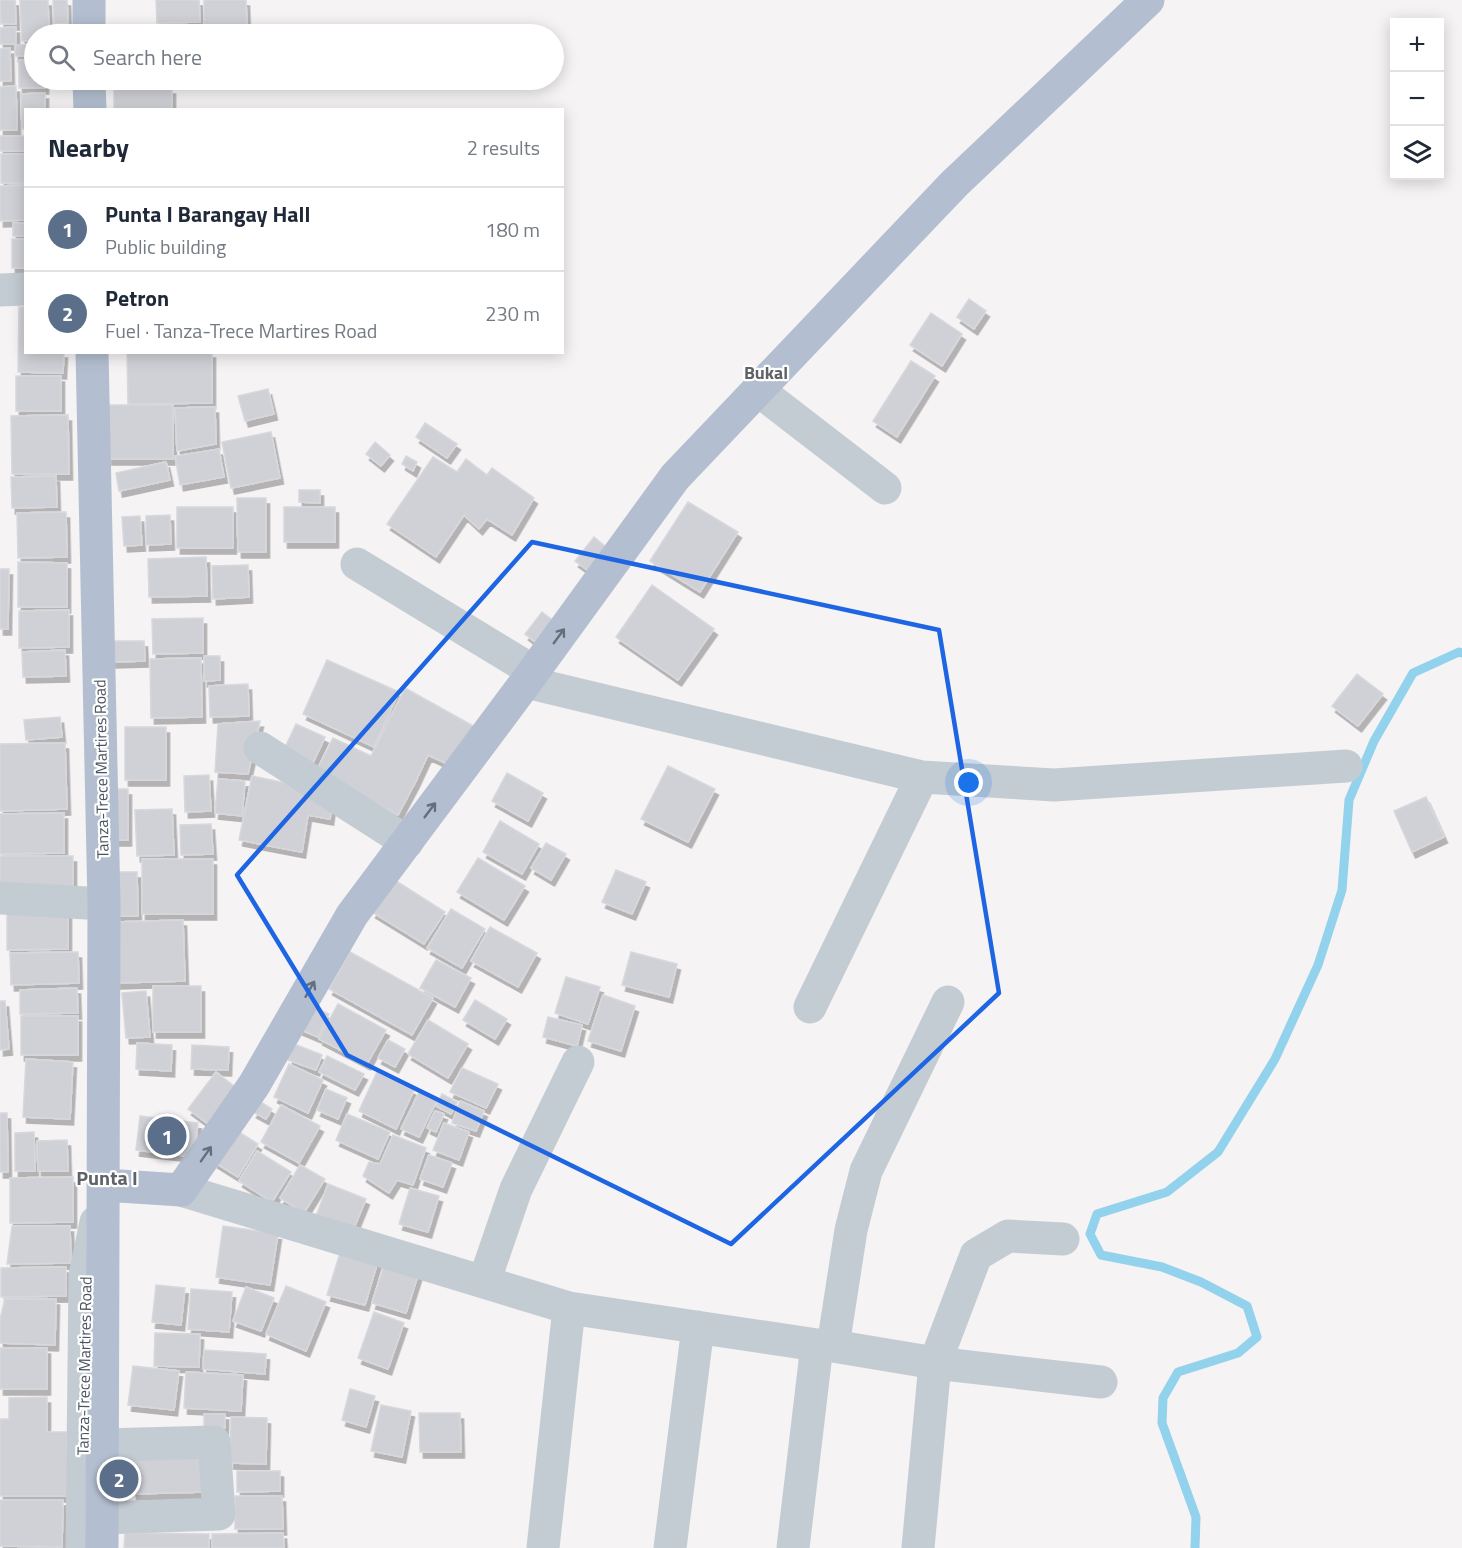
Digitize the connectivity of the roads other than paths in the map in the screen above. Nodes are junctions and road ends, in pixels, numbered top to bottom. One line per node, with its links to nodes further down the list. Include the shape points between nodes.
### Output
1 (89, 0): 3 (main road)
2 (1148, 0): 9 (main road, via 954,184)
3 (89, 24)
4 (89, 90): 5 (main road)
5 (90, 108)
6 (24, 289): 7 (street)
7 (0, 290)
8 (92, 354): 18 (main road, Tanza-Trece Martires Road)
9 (758, 390): 10 (street); 12 (main road, one-way to 9, via 675,477)
10 (885, 488)
11 (357, 564): 12 (street)
12 (529, 677): 15 (street); 16 (main road, one-way to 12)
13 (260, 748): 16 (street)
14 (1346, 766): 15 (street, via 1054,784)
15 (922, 777): 20 (street)
16 (406, 842): 23 (main road, one-way to 16, via 254,1085 352,915)
17 (0, 898): 18 (street)
18 (104, 903): 22 (main road, Tanza-Trece Martires Road)
19 (948, 1002): 28 (street, via 866,1171)
20 (810, 1007)
21 (578, 1062): 25 (street, via 516,1189)
22 (104, 1185): 23 (main road); 31 (main road, Tanza-Trece Martires Road); 33 (street, Tanza-Trece Martires Road, via 85,1275)
23 (181, 1190): 25 (street)
24 (1063, 1239): 29 (street, via 1008,1236 976,1255)
25 (484, 1282): 26 (street)
26 (569, 1308): 27 (street); 34 (street)
27 (698, 1328): 28 (street); 35 (street)
28 (825, 1346): 29 (street); 36 (street)
29 (935, 1363): 30 (street); 37 (street)
30 (1101, 1382)
31 (103, 1445): 32 (main road, Tanza-Trece Martires Road); 32 (street, via 214,1442 219,1514)
32 (102, 1533)
33 (82, 1548)
34 (543, 1548)
35 (670, 1548)
36 (793, 1548)
37 (918, 1548)

